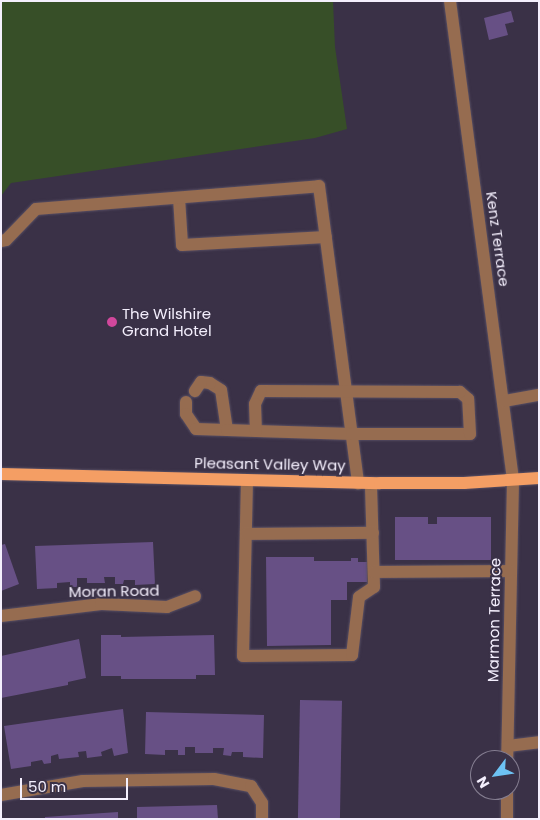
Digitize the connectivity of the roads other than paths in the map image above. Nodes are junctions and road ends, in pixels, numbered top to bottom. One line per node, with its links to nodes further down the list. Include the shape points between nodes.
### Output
1 (450, 1): 8 (street, Kenz Terrace)
2 (179, 198): 3 (street, via 182,244); 3 (street, via 319,186); 4 (street, via 36,209 6,240)
3 (326, 237): 5 (street)
4 (1, 241)
5 (346, 390): 11 (street, via 261,391 255,404); 12 (street); 12 (street, via 460,392 468,399 470,434)
6 (195, 391): 10 (street, via 201,382 221,390)
7 (539, 395): 8 (street)
8 (504, 401): 16 (street, Kenz Terrace)
9 (186, 402): 10 (street, via 186,414 196,429)
10 (227, 430): 11 (street)
11 (256, 431): 12 (street)
12 (352, 434): 17 (street)
13 (1, 474): 15 (main road, Pleasant Valley Way)
14 (539, 478): 16 (main road, Pleasant Valley Way)
15 (247, 480): 17 (main road, Pleasant Valley Way); 19 (street)
16 (513, 481): 17 (main road, Pleasant Valley Way); 20 (street, Marmon Terrace)
17 (365, 483): 18 (street)
18 (373, 533): 19 (street); 21 (street)
19 (246, 534): 21 (street, via 243,656 352,655 359,598 374,587)
20 (511, 571): 21 (street); 25 (street, Marmon Terrace)
21 (374, 572)
22 (195, 596): 23 (street, Moran Road, via 166,607 101,604)
23 (1, 616)
24 (539, 742): 25 (street)
25 (508, 746): 26 (street, Marmon Terrace)
26 (508, 750)
27 (1, 795): 29 (street, via 83,781 214,779 251,786 262,803)
28 (507, 800): 30 (street)
29 (262, 819)
30 (507, 819)

